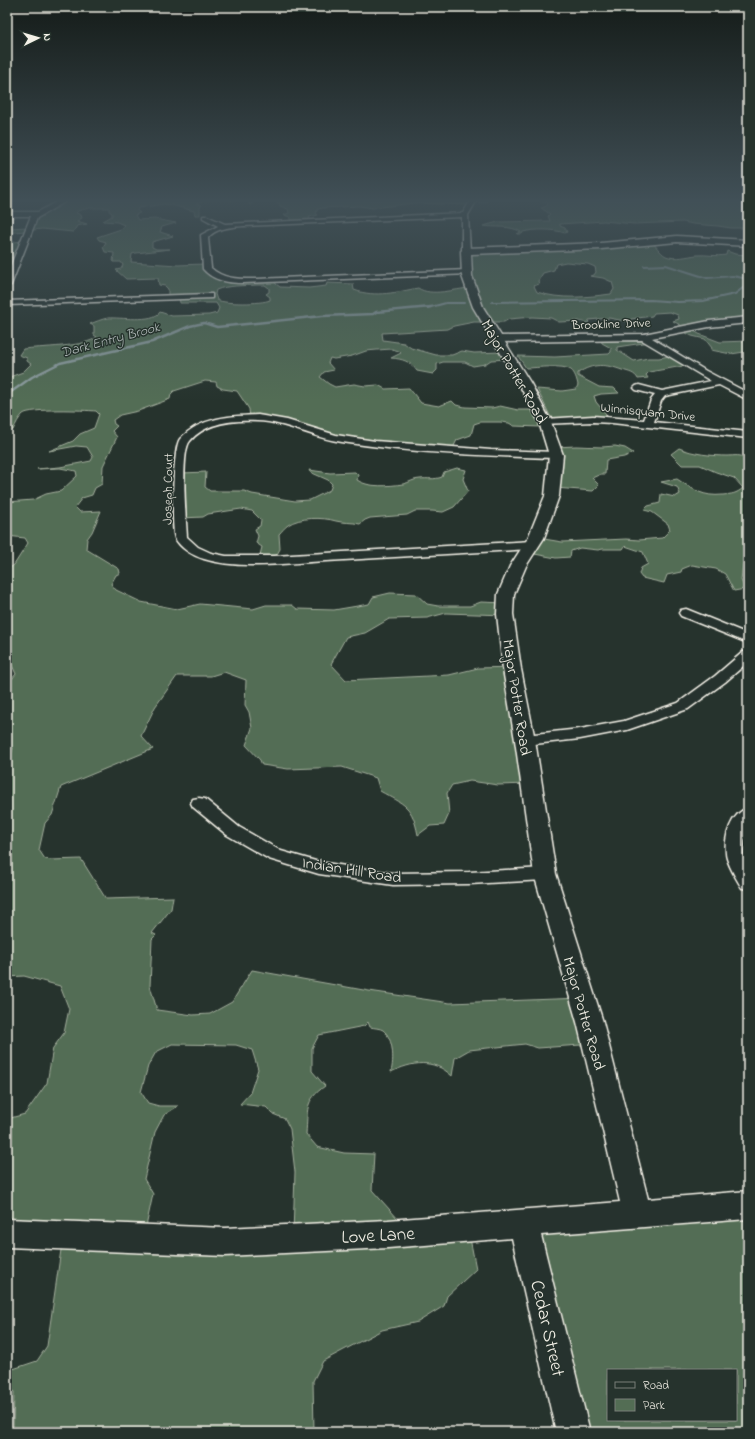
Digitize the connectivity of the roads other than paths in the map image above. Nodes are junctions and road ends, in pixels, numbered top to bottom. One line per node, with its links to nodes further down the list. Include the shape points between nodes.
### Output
1 (14, 267): 5 (street)
2 (207, 267): 4 (street, via 214,275 228,280 252,281)
3 (467, 267): 4 (street, Major Potter Road)
4 (467, 272): 10 (street, Major Potter Road, via 478,307)
5 (7, 285)
6 (209, 296): 7 (street)
7 (7, 303)
8 (748, 320): 9 (street, Brookline Drive, via 709,324)
9 (644, 337): 10 (street, Brookline Drive); 11 (street)
10 (498, 339): 15 (street, Major Potter Road)
11 (720, 382): 13 (street); 14 (street)
12 (639, 388): 13 (street)
13 (662, 394): 16 (street, via 656,400)
14 (748, 397)
15 (545, 422): 16 (street, Winnisquam Drive, via 593,419); 18 (street, Major Potter Road)
16 (648, 423): 17 (street, Winnisquam Drive)
17 (748, 435)
18 (556, 455): 19 (street, Major Potter Road, via 552,496); 19 (street, Joseph Court, via 375,444 335,438 283,422 258,418 226,419 209,424 192,432 183,442 179,495 181,537 194,550 207,556 226,560 274,560)
19 (532, 545): 23 (street, Major Potter Road, via 518,566 506,594 505,614)
20 (686, 613): 21 (street)
21 (748, 639)
22 (748, 655): 23 (street, via 683,706 627,725 580,734)
23 (525, 740): 26 (street, Major Potter Road)
24 (199, 804): 26 (street, Indian Hill Road, via 233,831 275,855 319,868 393,878)
25 (748, 814): 27 (street, via 738,825 734,854)
26 (545, 874): 29 (street, Major Potter Road, via 590,1022)
27 (748, 883)
28 (748, 1206): 29 (street, Love Lane)
29 (638, 1215): 30 (street, Love Lane)
30 (524, 1224): 31 (street, Love Lane, via 225,1242); 32 (street, Cedar Street)
31 (7, 1233)
32 (573, 1432)

